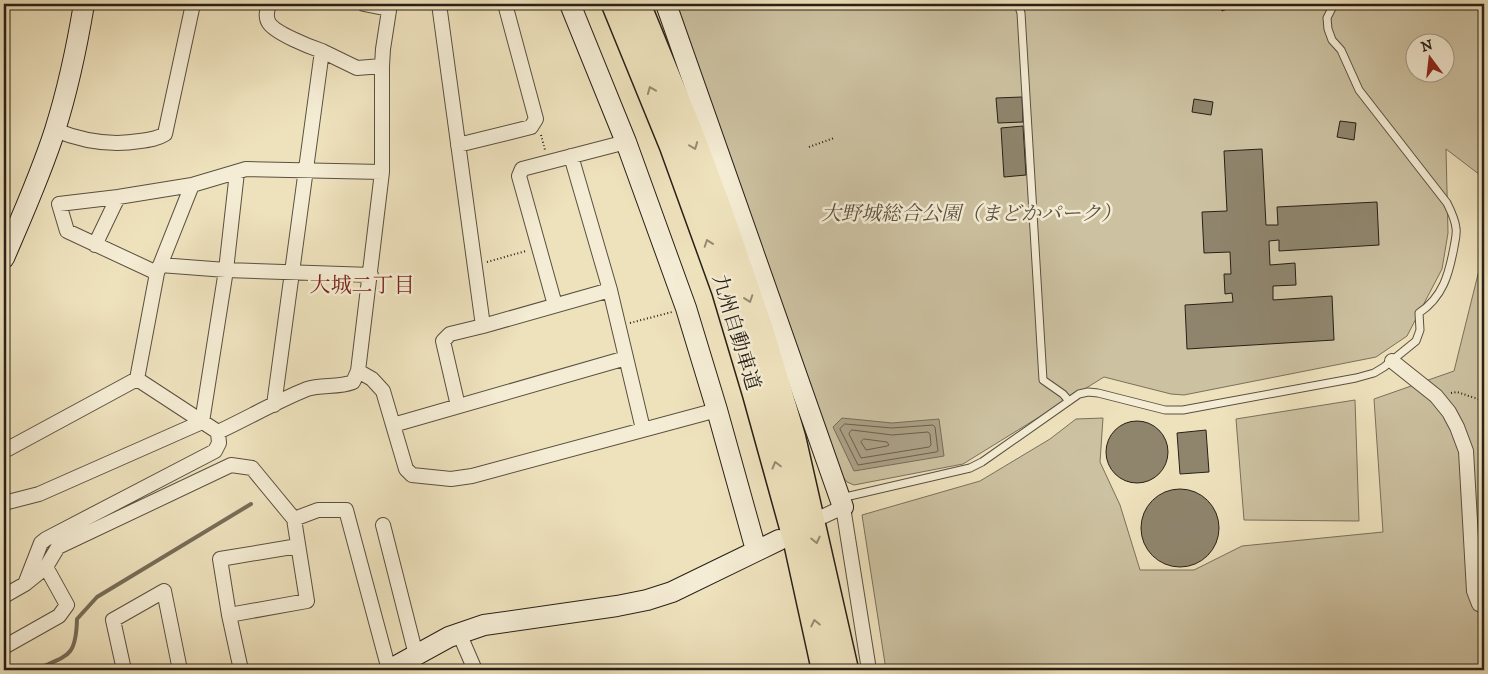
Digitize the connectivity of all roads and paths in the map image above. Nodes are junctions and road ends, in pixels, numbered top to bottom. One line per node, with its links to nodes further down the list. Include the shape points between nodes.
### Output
1 (84, 4): 17 (street)
2 (193, 4): 17 (street, via 166,134 124,144 103,143)
3 (269, 4): 14 (street, via 266,17 269,24 304,45)
4 (364, 4): 13 (street)
5 (439, 4): 20 (street)
6 (505, 4): 16 (street)
7 (570, 4): 19 (street)
8 (615, 4): 78 (highway, 九州自動車道, one-way to 8, via 797,542 725,290 673,146)
9 (637, 4): 79 (highway, 九州自動車道, one-way to 79, via 713,195 761,333 792,437)
10 (666, 4): 58 (street)
11 (1018, 4): 47 (lane, via 1043,380)
12 (1334, 4): 43 (lane, via 1327,18 1332,40 1341,50 1359,90 1447,203 1456,230 1448,277 1430,305 1419,313 1420,330 1416,341)
13 (390, 6): 15 (street)
14 (322, 51): 15 (street, via 357,68); 24 (street)
15 (382, 66): 26 (street)
16 (536, 118): 20 (street, via 531,127); 23 (path)
17 (55, 130): 31 (street)
18 (834, 138): 21 (path)
19 (626, 142): 22 (street); 39 (street)
20 (458, 145): 32 (street)
21 (809, 147)
22 (571, 156): 23 (street); 37 (street)
23 (548, 162): 30 (street, via 522,170 519,176)
24 (305, 171): 25 (street, via 246,169); 26 (street); 35 (street)
25 (237, 172): 27 (street); 34 (street)
26 (382, 172): 36 (street)
27 (192, 185): 28 (street); 33 (street)
28 (118, 197): 29 (street); 29 (street, via 59,204 67,231)
29 (95, 244): 33 (street)
30 (539, 247): 32 (path); 38 (street)
31 (4, 258)
32 (476, 265): 40 (street)
33 (159, 269): 34 (street); 45 (street)
34 (226, 270): 35 (street); 52 (street)
35 (293, 273): 36 (street); 49 (street)
36 (371, 275): 44 (street)
37 (610, 290): 38 (street); 41 (street)
38 (555, 305): 40 (street)
39 (686, 308): 41 (path); 51 (street)
40 (484, 326): 50 (street, via 450,334 443,341)
41 (618, 326): 42 (street)
42 (626, 358): 50 (street); 54 (street)
43 (1392, 361): 46 (street); 47 (lane, via 1374,373 1356,378 1183,410 1165,410 1088,392)
44 (358, 371): 49 (street, via 353,382 346,385 309,388); 53 (street, via 372,379 382,392)
45 (138, 379): 52 (street); 56 (street)
46 (1436, 396): 48 (path, via 1456,392); 68 (street, via 1449,412 1466,451 1474,591 1479,604)
47 (1069, 401): 58 (lane, via 970,468)
48 (1484, 401)
49 (274, 405): 55 (street)
50 (458, 406): 53 (street)
51 (718, 410): 54 (street); 64 (street)
52 (202, 422): 55 (street); 57 (street, via 39,494)
53 (393, 424): 54 (street, via 406,469 412,475 450,479 472,476)
54 (643, 429)
55 (218, 432): 66 (street, via 219,443 215,452 46,539 41,543)
56 (4, 451)
57 (4, 503)
58 (842, 503): 59 (street); 80 (street)
59 (824, 516)
60 (294, 519): 63 (street); 65 (street, via 252,468 231,465 58,547); 76 (street, via 318,510 346,510)
61 (383, 525): 72 (street)
62 (779, 540): 64 (street)
63 (298, 546): 69 (street, via 307,601); 69 (street, via 220,558)
64 (756, 550): 70 (street, via 693,583 647,600 484,625)
65 (46, 566): 66 (street); 71 (street, via 67,605 59,616)
66 (25, 584): 67 (street)
67 (4, 596)
68 (1484, 606)
69 (229, 615): 75 (street)
70 (458, 633): 72 (street); 77 (street)
71 (4, 647)
72 (416, 655): 76 (street)
73 (124, 670): 74 (street, via 113,620 164,591)
74 (180, 670)
75 (241, 670)
76 (389, 670)
77 (475, 670)
78 (824, 670)
79 (845, 670)
80 (869, 670)

